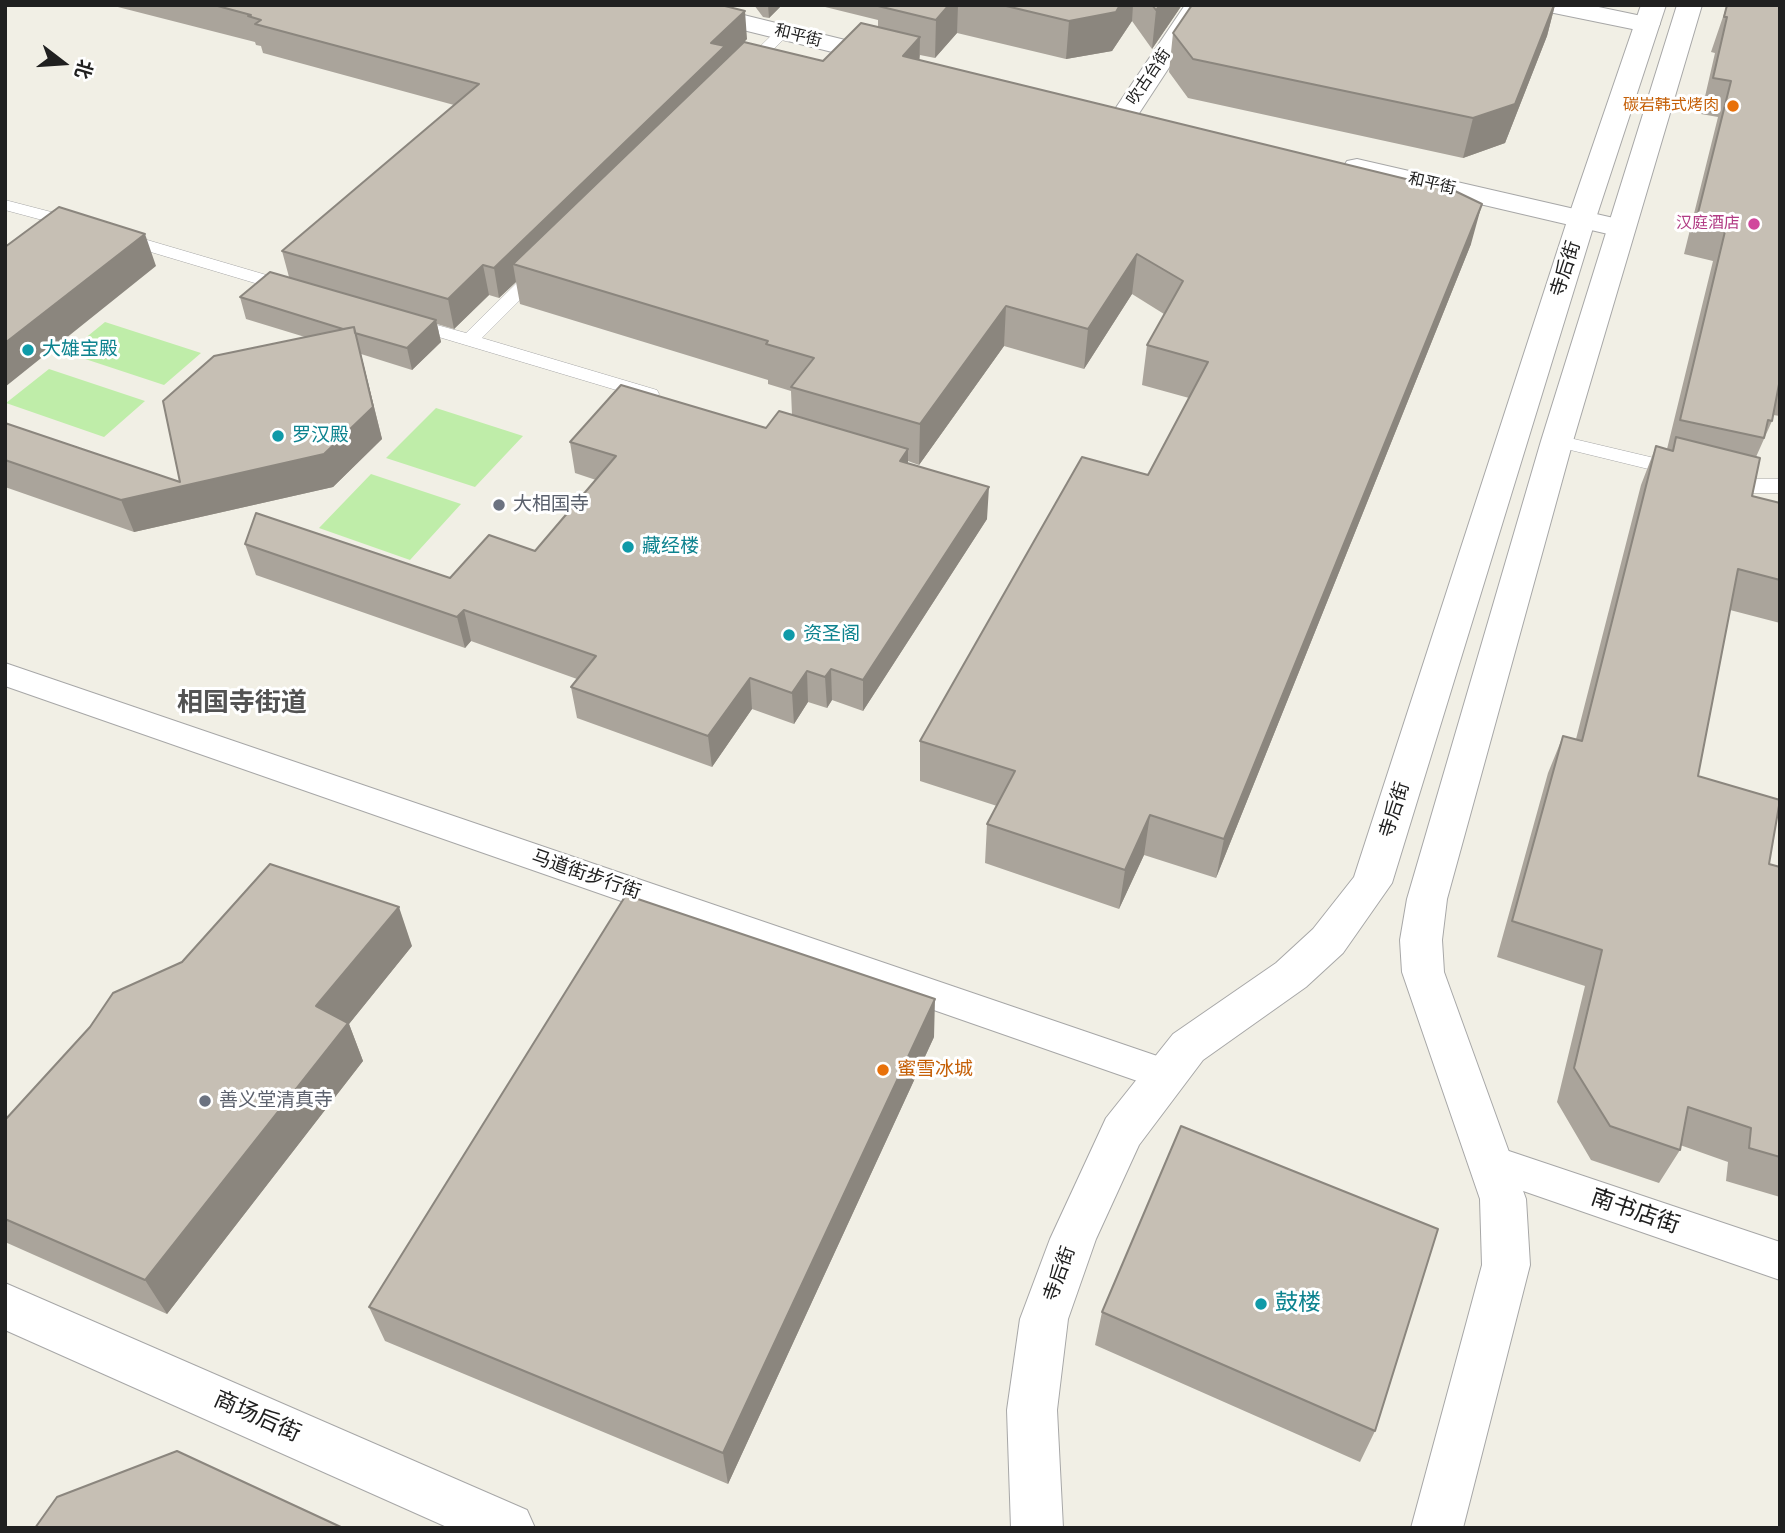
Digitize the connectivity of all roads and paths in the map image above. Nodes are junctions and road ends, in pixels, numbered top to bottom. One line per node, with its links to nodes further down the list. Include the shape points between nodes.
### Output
1 (671, 5): 6 (street, 和平街)
2 (1198, 5): 10 (street, 吹古台街)
3 (1549, 5): 5 (street)
4 (1690, 5): 15 (street, 寺后街)
5 (1651, 15): 14 (street, 寺后街)
6 (783, 32): 7 (street, 和平街); 8 (lane)
7 (914, 64)
8 (734, 80)
9 (1098, 108): 10 (street)
10 (1124, 115): 11 (street)
11 (1151, 121)
12 (1326, 160): 14 (street, 和平街)
13 (5, 205): 17 (lane)
14 (1582, 218): 15 (street, 和平街); 24 (street, 寺后街, via 1372,883 1328,941 1291,975 1188,1046)
15 (1621, 228): 21 (street, 寺后街)
16 (548, 263): 19 (lane)
17 (312, 293)
18 (391, 317): 19 (lane)
19 (470, 340): 20 (lane)
20 (668, 399)
21 (1558, 441): 22 (lane, via 1742,486); 25 (street, 寺后街, via 1427,899 1421,940 1423,972)
22 (1780, 486)
23 (5, 674): 24 (street, 马道街步行街)
24 (1166, 1075): 29 (street, 寺后街, via 1122,1132 1073,1239 1044,1319 1032,1410)
25 (1491, 1163): 26 (street, 南书店街); 30 (street, 寺后街, via 1503,1199 1506,1265)
26 (1780, 1261)
27 (5, 1306): 28 (street, 商场后街)
28 (509, 1528)
29 (1037, 1528)
30 (1437, 1528)

